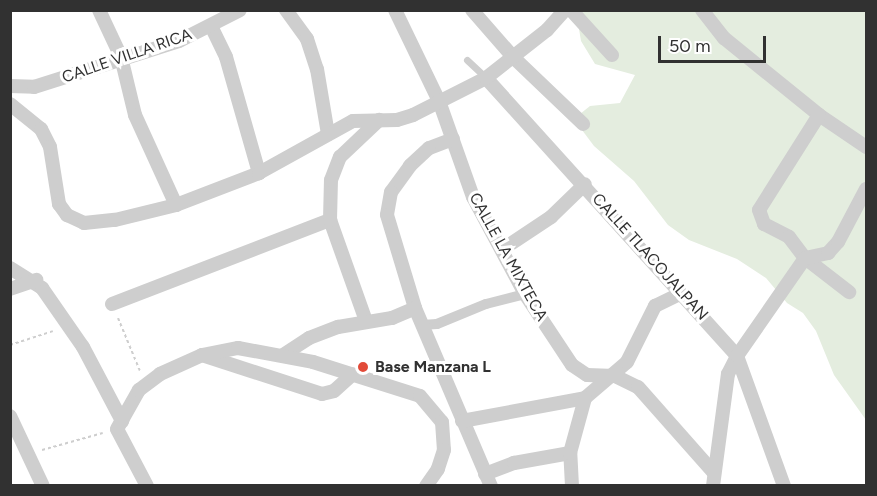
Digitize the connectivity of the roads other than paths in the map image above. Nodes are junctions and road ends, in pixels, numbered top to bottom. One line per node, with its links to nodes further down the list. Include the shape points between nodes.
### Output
1 (99, 10): 11 (street)
2 (240, 10): 9 (street, CALLE VILLA RICA)
3 (286, 10): 21 (street, via 311,49)
4 (396, 10): 16 (street, CALLE LA MIXTECA)
5 (472, 10): 12 (street)
6 (565, 10): 12 (street)
7 (571, 10): 10 (street)
8 (702, 10): 18 (street, via 724,38)
9 (217, 19): 11 (street, CALLE VILLA RICA, via 180,41); 24 (street)
10 (612, 55)
11 (121, 57): 15 (street, CALLE VILLA RICA, via 34,87); 27 (street, via 135,115)
12 (513, 57): 14 (street); 20 (street)
13 (467, 60): 14 (lane, CALLE TLACOJALPAN)
14 (486, 78): 16 (street); 25 (street, CALLE TLACOJALPAN)
15 (10, 86)
16 (439, 101): 19 (street, via 397,120); 22 (street, CALLE LA MIXTECA)
17 (10, 104): 27 (street, via 41,129 50,147 59,204 67,215 84,223 115,220)
18 (819, 115): 23 (street); 30 (street, via 759,210 764,224 789,237)
19 (379, 120): 21 (street, via 353,121); 28 (street, via 340,158 331,180)
20 (583, 124)
21 (328, 134): 24 (street)
22 (453, 139): 29 (street, CALLE LA MIXTECA, via 473,197); 38 (street, via 429,148 391,192 387,215)
23 (867, 147)
24 (259, 173): 27 (street)
25 (585, 184): 29 (street, via 551,217); 36 (street, CALLE TLACOJALPAN)
26 (867, 189): 30 (street, via 838,242 828,253)
27 (176, 205)
28 (330, 220): 37 (street); 39 (street)
29 (503, 249): 35 (street, CALLE LA MIXTECA)
30 (805, 258): 34 (street); 43 (street)
31 (10, 268): 32 (street)
32 (36, 280): 33 (street); 51 (street, via 83,347)
33 (10, 290)
34 (849, 291)
35 (525, 294): 40 (street, via 486,304 437,324); 45 (street, CALLE LA MIXTECA, via 572,365 587,375)
36 (680, 294): 43 (street, CALLE TLACOJALPAN); 45 (street, via 655,306 627,362)
37 (112, 304)
38 (415, 308): 39 (street, via 393,318); 40 (street)
39 (366, 321): 42 (street, via 309,338)
40 (422, 325): 46 (street)
41 (202, 355): 42 (street, via 238,348); 44 (street, via 322,394 334,391); 51 (street, via 145,385)
42 (283, 355): 44 (street)
43 (737, 356): 53 (street, via 728,374); 59 (street, CALLE TLACOJALPAN)
44 (353, 374): 47 (street)
45 (615, 376): 48 (street); 53 (street, CALLE LA MIXTECA, via 638,387)
46 (451, 393): 47 (street); 50 (street)
47 (420, 396): 57 (street, via 442,422 444,450 438,469)
48 (585, 398): 50 (street); 52 (street)
49 (10, 416): 55 (street)
50 (462, 421): 54 (street)
51 (120, 425): 56 (street)
52 (570, 453): 54 (street, via 514,463); 58 (street)
53 (714, 479)
54 (488, 480)
55 (43, 486)
56 (147, 486)
57 (426, 486)
58 (572, 486)
59 (784, 486)

